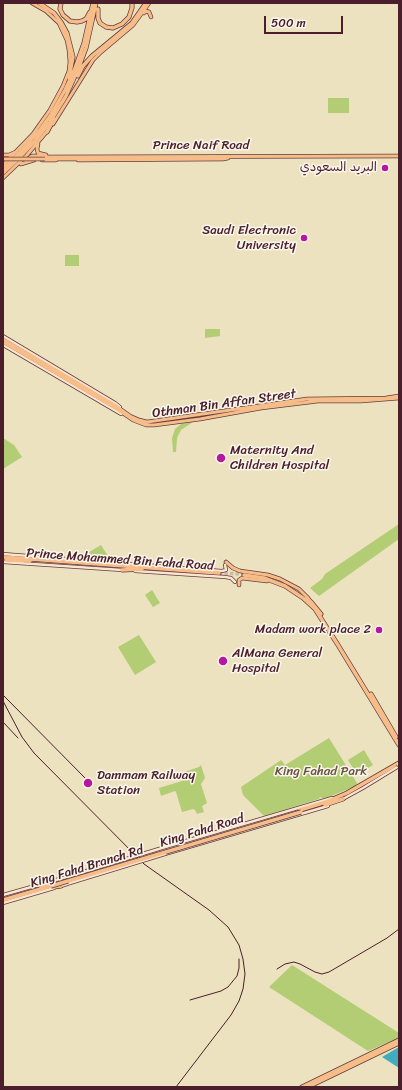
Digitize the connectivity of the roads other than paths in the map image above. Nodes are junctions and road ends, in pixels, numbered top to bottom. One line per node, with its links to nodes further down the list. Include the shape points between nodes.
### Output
1 (32, 3): 14 (main road, via 46,11 59,24 70,50 70,62 63,86 50,110)
2 (39, 3): 11 (highway, via 54,13 61,22 68,32 71,45 71,70)
3 (61, 3): 4 (highway, via 61,12 65,17 77,22 86,19)
4 (92, 3): 11 (highway, via 78,61)
5 (97, 3): 6 (highway, via 98,20 109,28 126,21); 10 (highway, via 86,48)
6 (132, 3)
7 (147, 3): 9 (main road); 10 (highway, via 132,23 87,61)
8 (151, 18): 9 (main road, via 150,12 146,11)
9 (136, 22): 13 (main road, via 93,60)
10 (66, 96): 11 (highway)
11 (60, 103): 12 (highway); 13 (highway); 33 (highway, via 35,141)
12 (55, 108): 14 (main road); 32 (highway, via 34,138)
13 (47, 132): 15 (main road)
14 (32, 134): 16 (main road)
15 (41, 139): 21 (main road, via 37,150); 31 (main road)
16 (22, 147): 20 (main road); 30 (main road)
17 (102, 155): 18 (main road); 21 (main road); 22 (main road)
18 (238, 156): 24 (main road, Prince Naif Road); 25 (main road, Prince Naif Road)
19 (399, 156): 25 (main road, Prince Naif Road)
20 (3, 157): 21 (main road, Prince Naif Road, bridge)
21 (44, 157): 22 (main road, Prince Naif Road); 26 (main road, Prince Naif Road); 28 (main road, via 32,156 30,158)
22 (91, 157): 23 (main road, Prince Naif Road)
23 (146, 157): 24 (main road, Prince Naif Road); 26 (main road, Prince Naif Road)
24 (189, 157): 27 (main road, Prince Naif Road)
25 (322, 157): 27 (main road, Prince Naif Road)
26 (100, 158): 29 (main road)
27 (228, 158): 29 (main road)
28 (33, 160): 29 (main road); 31 (main road)
29 (110, 160)
30 (3, 165)
31 (14, 168): 34 (main road)
32 (3, 169)
33 (3, 173)
34 (3, 178)
35 (4, 341): 36 (main road); 38 (main road, Othman Bin Affan Street); 38 (main road, Othman Bin Affan Street)
36 (11, 349): 37 (main road)
37 (40, 367): 38 (main road); 43 (main road)
38 (63, 375): 39 (main road, Othman Bin Affan Street); 42 (main road, Othman Bin Affan Street, via 115,403)
39 (89, 391): 41 (main road, Othman Bin Affan Street); 42 (main road, Othman Bin Affan Street)
40 (399, 397): 42 (main road, Othman Bin Affan Street, via 307,399 151,422 139,420); 44 (main road, Othman Bin Affan Street, via 361,401 318,401 154,425)
41 (109, 404): 43 (main road); 44 (main road, Othman Bin Affan Street)
42 (123, 410)
43 (121, 414): 44 (main road)
44 (141, 424)
45 (3, 558): 46 (highway, Prince Mohammed Bin Fahd Road); 47 (main road, Prince Mohammed Bin Fahd Road); 48 (main road, Prince Mohammed Bin Fahd Road); 50 (highway, Prince Mohammed Bin Fahd Road)
46 (13, 560): 48 (highway); 50 (highway, Prince Mohammed Bin Fahd Road)
47 (113, 562): 50 (highway); 52 (main road, Prince Mohammed Bin Fahd Road)
48 (22, 563): 51 (main road, Prince Mohammed Bin Fahd Road)
49 (226, 564): 52 (main road, Prince Mohammed Bin Fahd Road, via 224,571); 53 (main road, Prince Mohammed Bin Fahd Road)
50 (141, 568): 51 (highway); 52 (highway, Prince Mohammed Bin Fahd Road)
51 (122, 570): 52 (main road, Prince Mohammed Bin Fahd Road)
52 (217, 574): 54 (main road, Prince Mohammed Bin Fahd Road, via 231,578)
53 (245, 575): 55 (main road, via 239,581); 56 (highway, Prince Mohammed Bin Fahd Road, via 279,581 299,592)
54 (235, 582)
55 (240, 585)
56 (312, 604): 57 (highway, Prince Mohammed Bin Fahd Road, via 333,632); 58 (highway, Prince Mohammed Bin Fahd Road)
57 (399, 741)
58 (399, 745)
59 (398, 765): 60 (main road, King Fahd Branch Rd); 61 (highway, King Fahd Road); 62 (main road, King Fahd Branch Rd); 63 (highway, King Fahd Road, via 347,794)
60 (346, 792): 63 (highway); 66 (main road, King Fahd Branch Rd)
61 (353, 792): 62 (highway); 64 (highway, King Fahd Road)
62 (343, 799): 64 (highway); 67 (main road, King Fahd Branch Rd)
63 (326, 802): 65 (highway, King Fahd Road)
64 (322, 806): 65 (highway, King Fahd Road)
65 (300, 811): 70 (highway, King Fahd Road, bridge)
66 (260, 820): 67 (main road); 68 (main road, King Fahd Branch Rd, bridge)
67 (261, 826): 69 (main road, King Fahd Branch Rd, bridge)
68 (54, 881): 70 (highway); 71 (main road, King Fahd Branch Rd)
69 (61, 886): 70 (highway); 71 (main road, King Fahd Branch Rd)
70 (43, 888): 71 (highway, King Fahd Road)
71 (3, 899)
72 (399, 1042): 73 (highway); 74 (highway)
73 (302, 1087)
74 (308, 1087)

